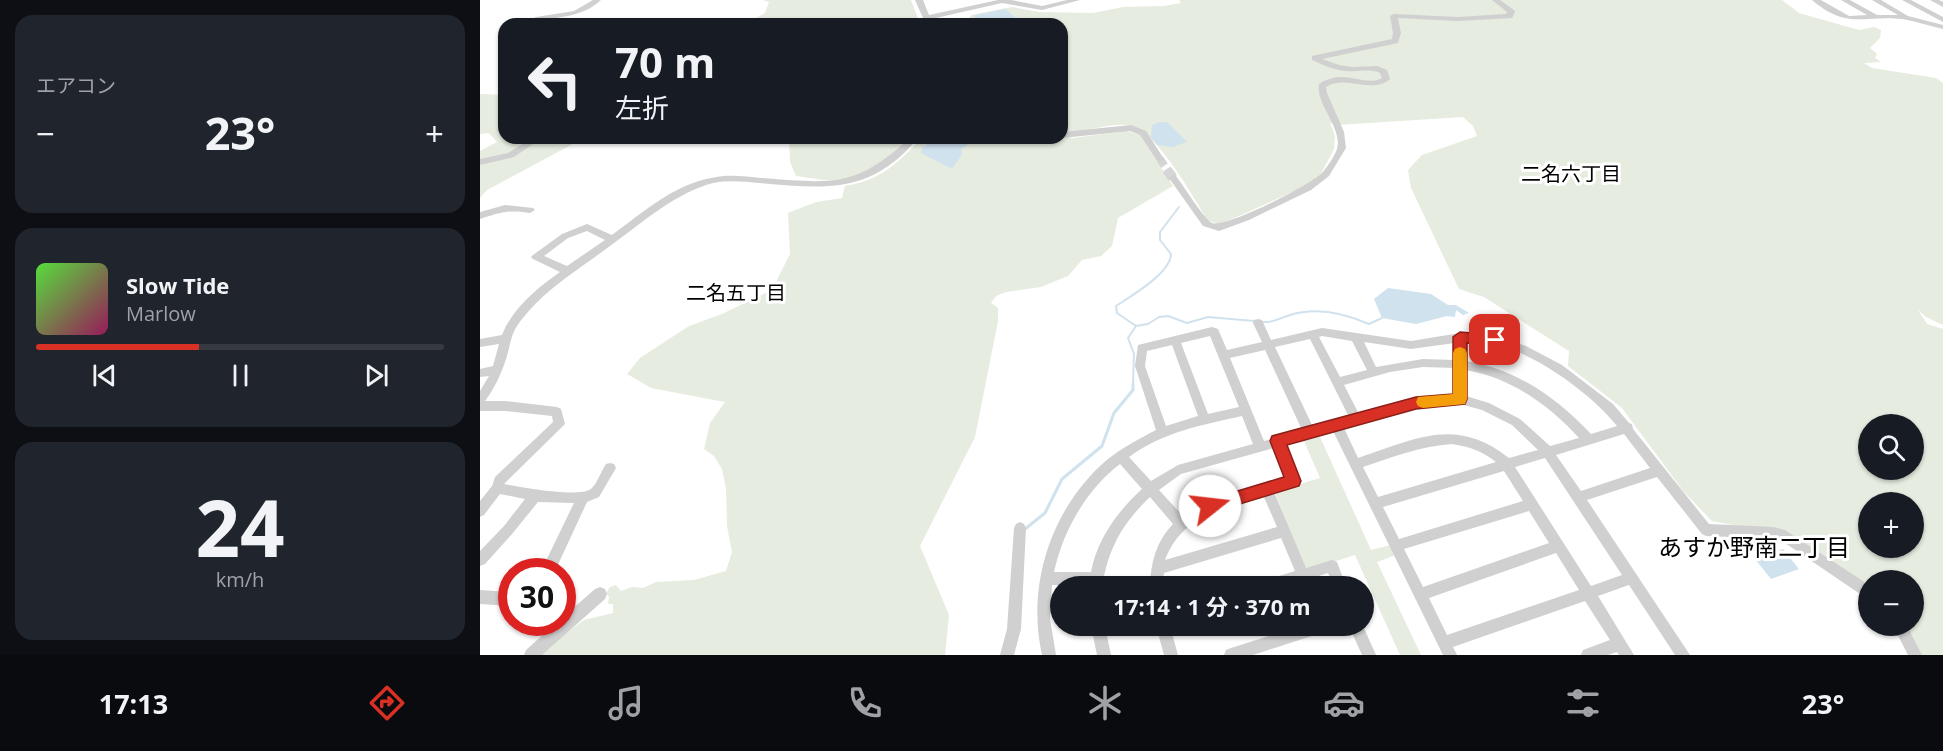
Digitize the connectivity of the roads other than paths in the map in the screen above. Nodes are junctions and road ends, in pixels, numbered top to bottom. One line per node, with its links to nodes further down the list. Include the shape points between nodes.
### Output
1 (597, 0): 13 (street, via 577,13)
2 (919, 0): 12 (street, via 927,18)
3 (1076, 0): 10 (street, via 1041,8)
4 (1496, 0): 24 (street, via 1511,12 1509,16 1458,20 1394,16 1395,41 1316,58 1340,68 1377,68 1386,78 1379,83 1337,78 1322,86 1342,143 1336,161 1317,183 1219,228 1206,224)
5 (1816, 0): 15 (street, via 1842,16)
6 (1845, 0): 15 (street)
7 (1876, 0): 16 (street)
8 (1906, 0): 17 (street)
9 (1934, 0): 11 (street)
10 (1005, 1): 12 (street)
11 (1943, 5)
12 (949, 13): 14 (street)
13 (536, 18)
14 (952, 18)
15 (1875, 18): 16 (street)
16 (1908, 18): 18 (street)
17 (1943, 20)
18 (1943, 27)
19 (1068, 134): 22 (street, via 1131,128 1143,133)
20 (528, 144): 23 (street, via 511,155)
21 (907, 144): 27 (street, via 879,169 831,185 725,178 704,182 674,194)
22 (1160, 159)
23 (480, 162)
24 (1173, 178)
25 (530, 210): 26 (street, via 510,206)
26 (480, 216)
27 (612, 239): 28 (street); 28 (street, via 587,228 565,236 536,257)
28 (568, 271): 33 (street, via 528,305)
29 (1258, 323): 36 (street)
30 (1312, 333): 31 (street); 36 (street); 42 (street)
31 (1356, 337): 32 (street, via 1411,345); 41 (street)
32 (1460, 337): 38 (street); 50 (street, via 1495,340 1540,358 1591,391)
33 (506, 339): 35 (street); 39 (street)
34 (1175, 340): 37 (street, via 1212,331); 48 (street); 51 (street, via 1141,351 1140,366)
35 (480, 343)
36 (1268, 344): 37 (street); 52 (street)
37 (1224, 355): 46 (street)
38 (1460, 365): 41 (street, via 1422,363); 43 (street); 53 (street, via 1497,374 1534,392 1563,412)
39 (496, 370): 40 (street); 44 (street)
40 (480, 373)
41 (1374, 373): 42 (street)
42 (1337, 382): 47 (street)
43 (1460, 399): 47 (street, via 1416,403); 56 (street, via 1509,417)
44 (480, 400)
45 (480, 406): 62 (street, via 557,412 559,424 499,481)
46 (1245, 410): 48 (street); 55 (street)
47 (1356, 419): 49 (street)
48 (1205, 421): 51 (street)
49 (1336, 425): 52 (street); 58 (street)
50 (1628, 428): 53 (street); 61 (street)
51 (1162, 432): 57 (street)
52 (1309, 432): 54 (street)
53 (1588, 439): 56 (street)
54 (1277, 441): 55 (street); 63 (street, via 1294,480)
55 (1260, 446): 64 (street, via 1178,470)
56 (1547, 451): 59 (street); 66 (street)
57 (1121, 457): 64 (street); 84 (street, via 1090,484 1074,505 1054,544)
58 (1356, 464): 59 (street, via 1453,437 1481,444); 68 (street)
59 (1506, 464): 68 (street); 69 (street)
60 (609, 468): 67 (street, via 595,493)
61 (1660, 470): 66 (street); 87 (street, via 1706,530 1773,532 1785,536)
62 (497, 488): 65 (street); 70 (street)
63 (1267, 489): 71 (street, via 1210,506); 73 (street)
64 (1150, 490): 71 (street); 80 (street, via 1125,515 1110,538)
65 (535, 496): 67 (street); 77 (street)
66 (1579, 497): 86 (street)
67 (583, 498): 76 (street)
68 (1375, 504): 74 (street)
69 (1532, 504): 74 (street); 75 (street)
70 (481, 509)
71 (1180, 522): 78 (street, via 1162,550)
72 (1020, 528): 101 (street, via 1014,629)
73 (1285, 531): 78 (street); 79 (street)
74 (1396, 546): 90 (street)
75 (1559, 546): 88 (street); 90 (street)
76 (554, 558)
77 (480, 560)
78 (1157, 569): 81 (street)
79 (1303, 575): 82 (street); 83 (street, via 1332,567)
80 (1098, 576)
81 (1157, 576)
82 (1300, 576)
83 (1336, 576)
84 (1047, 578): 85 (street); 102 (street, via 1043,614)
85 (1050, 578)
86 (1632, 578): 88 (street); 108 (street)
87 (1858, 586)
88 (1588, 592): 98 (street); 99 (street)
89 (600, 594): 100 (street)
90 (1420, 594): 98 (street)
91 (480, 597): 92 (street)
92 (498, 598)
93 (1100, 636): 103 (street)
94 (1166, 636): 104 (street)
95 (1290, 636): 105 (street)
96 (1360, 636): 106 (street)
97 (1905, 636): 109 (street)
98 (1447, 649)
99 (1623, 649): 107 (street)
100 (531, 655)
101 (1007, 655)
102 (1049, 655)
103 (1104, 655)
104 (1172, 655)
105 (1231, 655)
106 (1369, 655)
107 (1588, 655)
108 (1683, 655)
109 (1914, 655)

